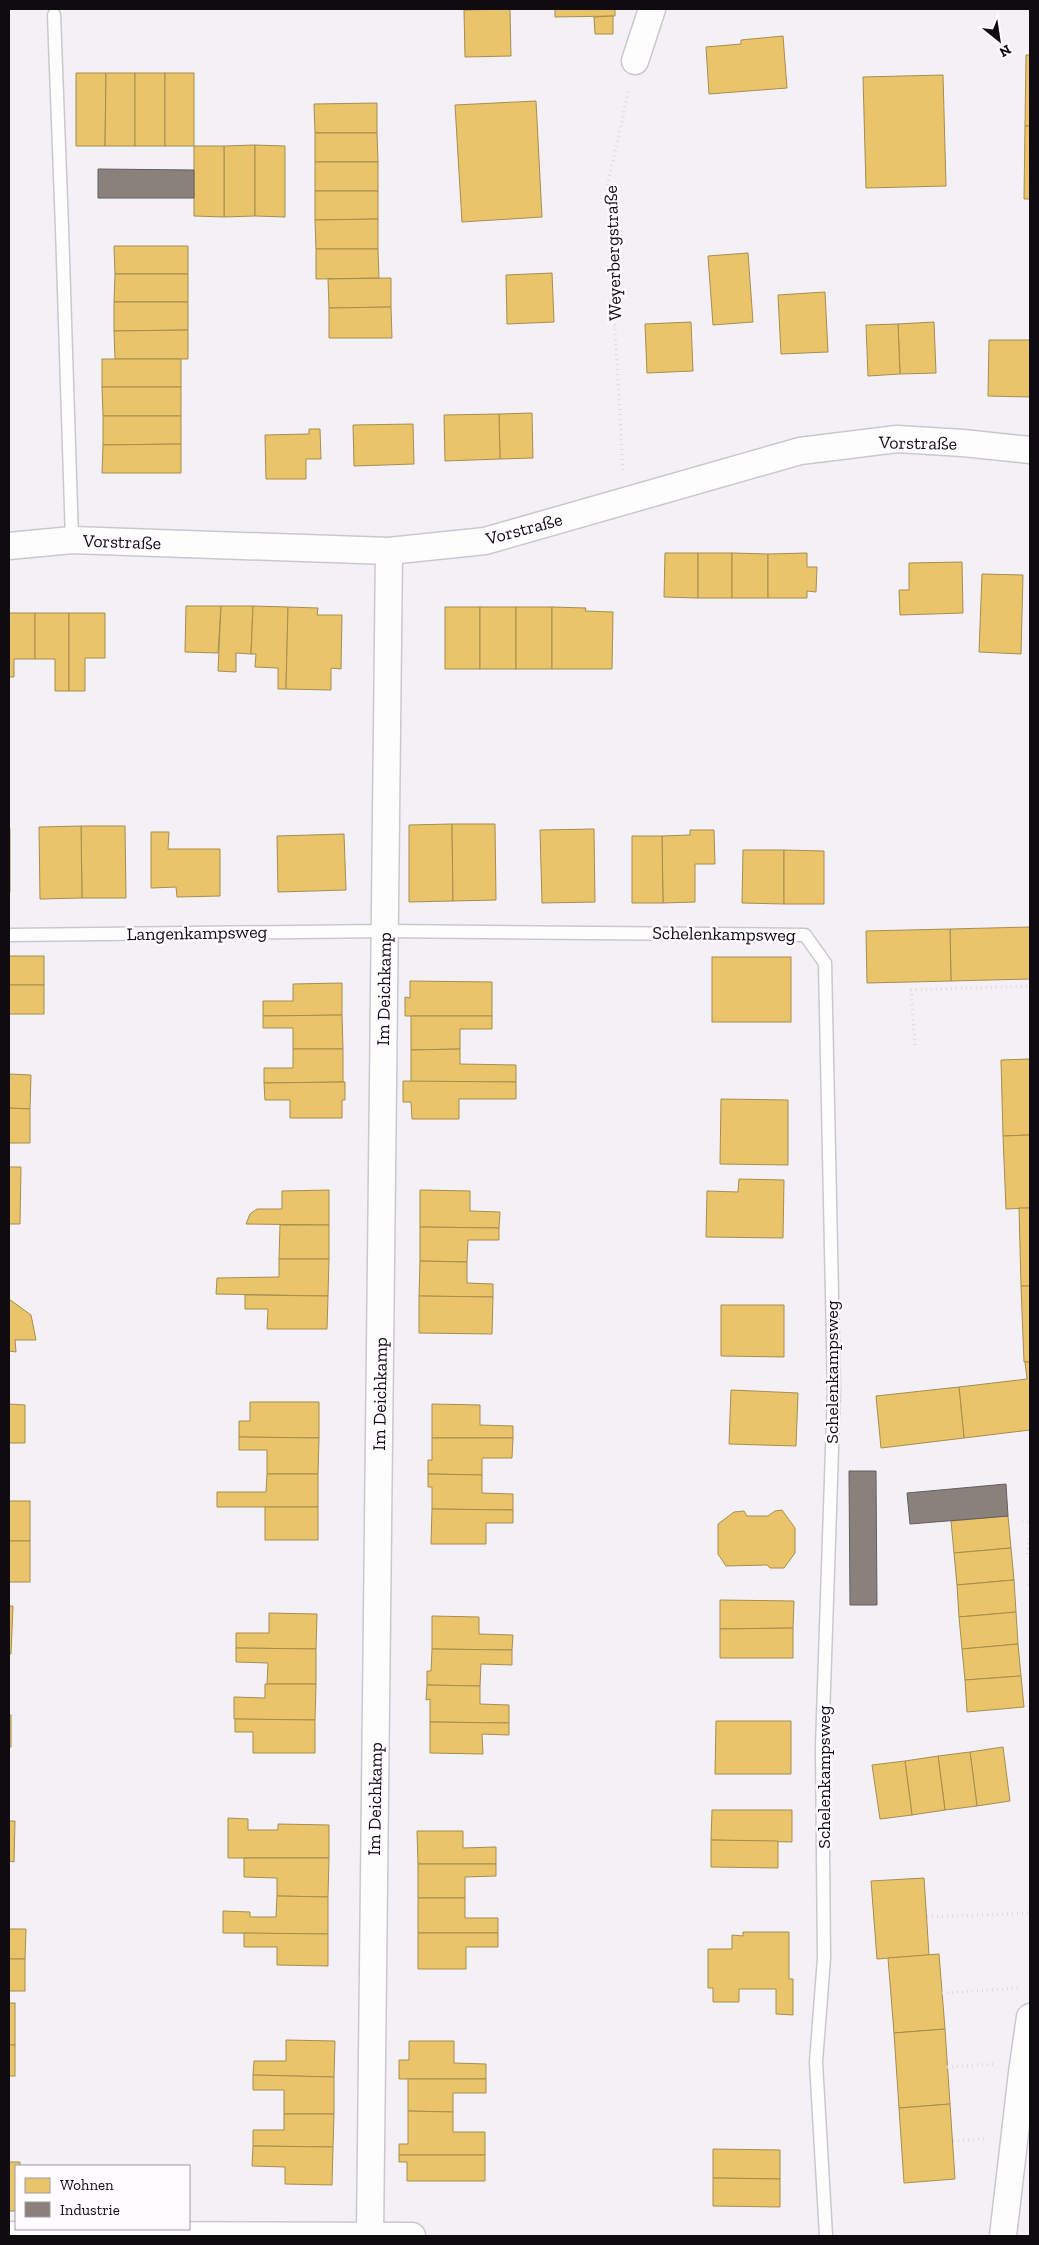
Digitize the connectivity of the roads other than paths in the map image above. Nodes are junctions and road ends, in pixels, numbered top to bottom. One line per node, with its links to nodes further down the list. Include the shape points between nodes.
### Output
1 (652, 9): 3 (street)
2 (54, 15): 5 (lane)
3 (635, 61)
4 (1030, 450): 7 (street, Vorstraße, via 897,439 800,450 485,541)
5 (72, 540): 6 (street, Vorstraße); 7 (street, Vorstraße)
6 (9, 546)
7 (389, 551): 8 (street, Im Deichkamp)
8 (385, 930): 9 (lane, Langenkampsweg); 12 (street, Im Deichkamp); 14 (lane, Schelenkampsweg, via 805,935 825,963 834,1390 822,1747 824,1958 816,2062)
9 (9, 935)
10 (1030, 2017): 15 (street)
11 (9, 2235): 12 (street)
12 (370, 2236): 13 (street)
13 (412, 2236)
14 (826, 2236)
15 (1003, 2236)

